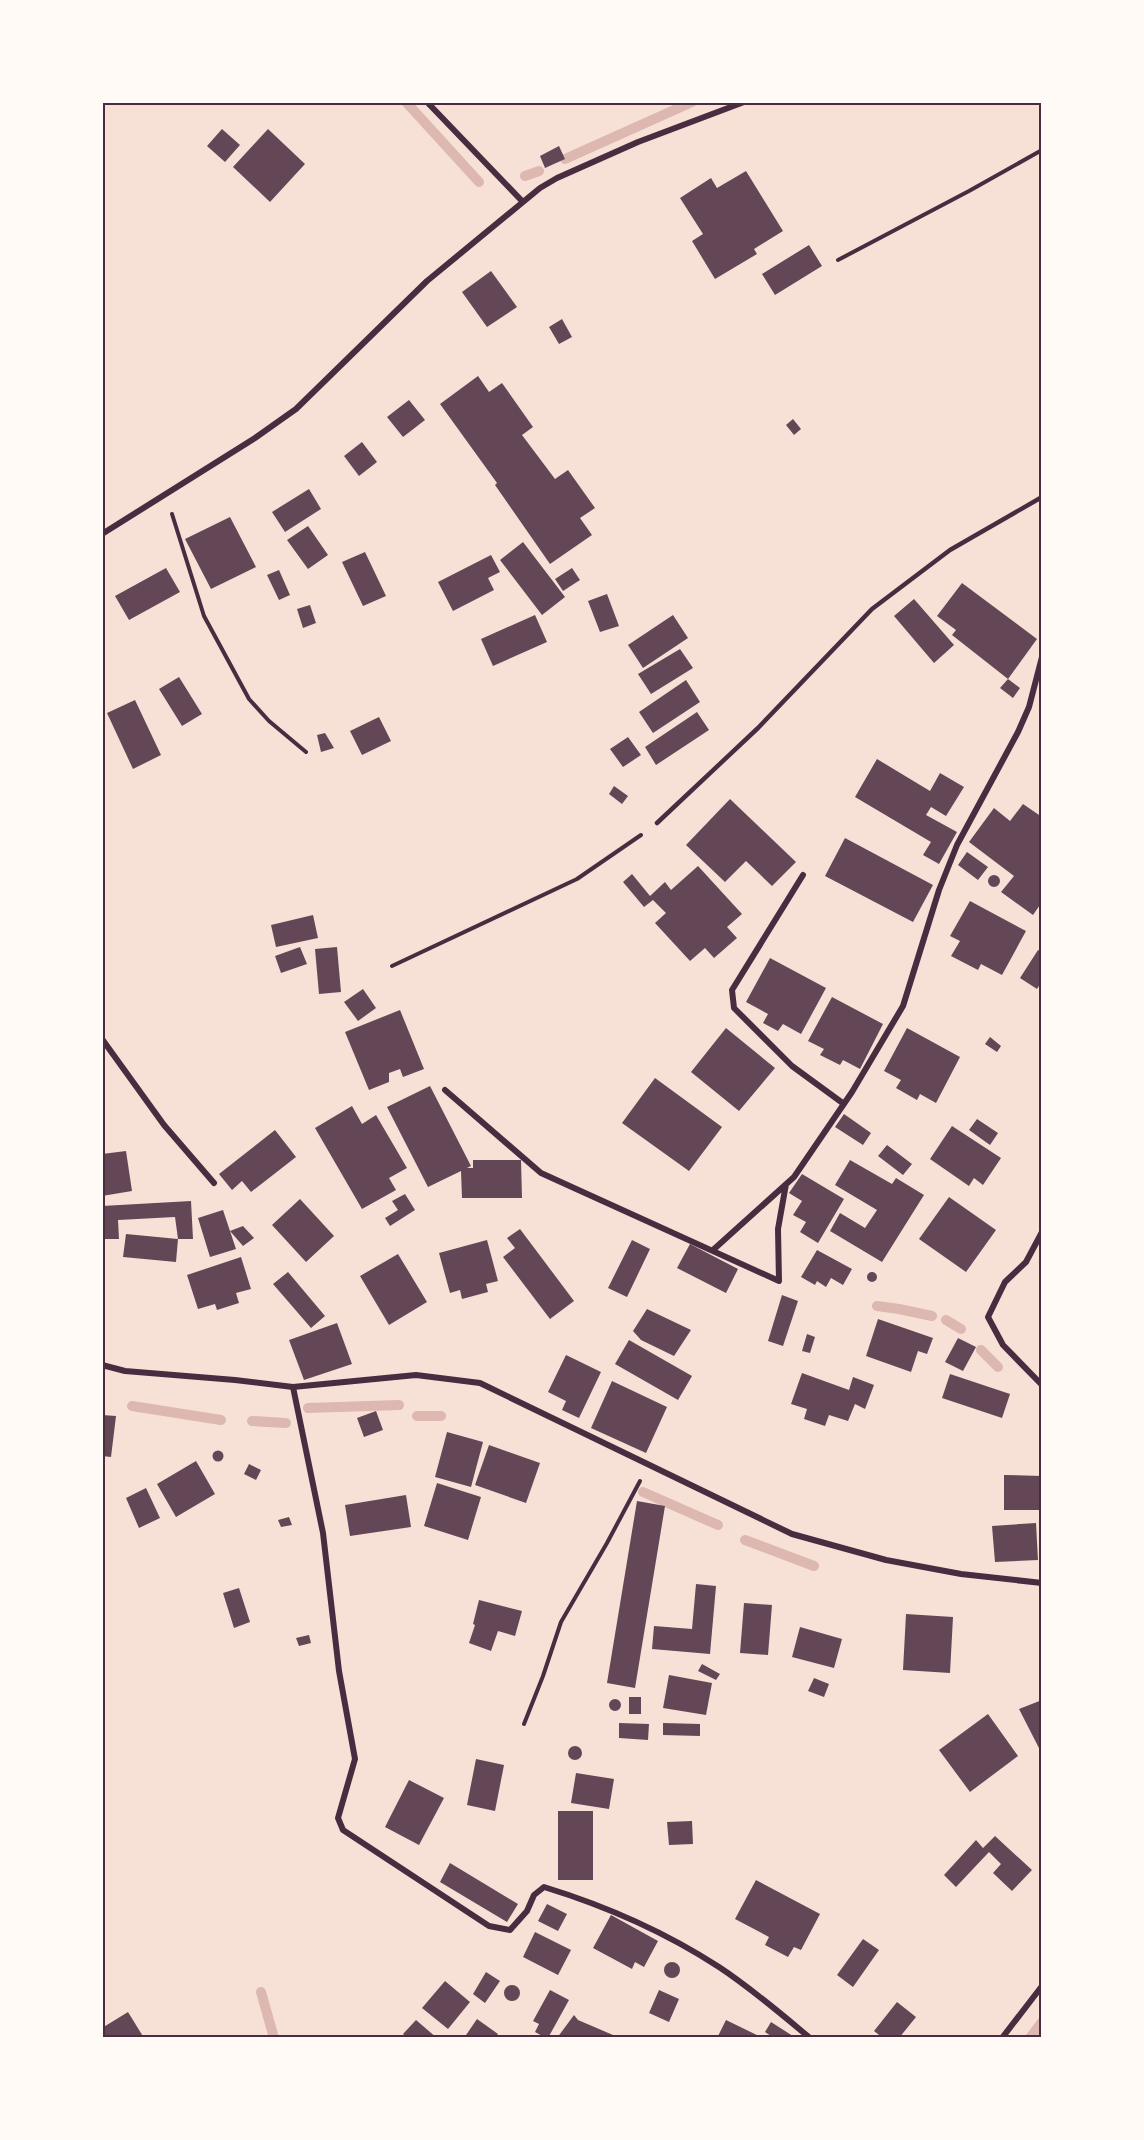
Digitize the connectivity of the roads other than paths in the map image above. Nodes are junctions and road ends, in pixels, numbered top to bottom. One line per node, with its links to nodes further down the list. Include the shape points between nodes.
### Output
1 (427, 102): 3 (street)
2 (744, 102): 3 (street, via 556,178)
3 (522, 201): 5 (street, via 427,281 296,409)
4 (1042, 497): 7 (lane, via 950,550 872,609 758,728)
5 (102, 534)
6 (1042, 657): 11 (street, via 1018,732 957,845 939,890 903,1006)
7 (657, 824)
8 (803, 875): 11 (street, via 732,990 734,1008 792,1066)
9 (102, 1040): 12 (street, via 164,1125)
10 (445, 1090): 15 (street, via 541,1173)
11 (844, 1104): 13 (street)
12 (214, 1183)
13 (786, 1184): 15 (street); 15 (street, via 778,1229 779,1281)
14 (1042, 1232): 17 (street, via 1026,1262 1005,1282 988,1317 1003,1345)
15 (713, 1250)
16 (102, 1365): 18 (street, via 126,1371)
17 (1042, 1385)
18 (292, 1387): 19 (street, via 416,1375 480,1383 792,1534 886,1560); 21 (street, via 323,1533 339,1671 355,1759 338,1818 343,1830 489,1926 510,1930 534,1894 544,1887 630,1917 720,1968)
19 (1042, 1583)
20 (1042, 1986): 22 (street)
21 (810, 2038)
22 (1002, 2038)

